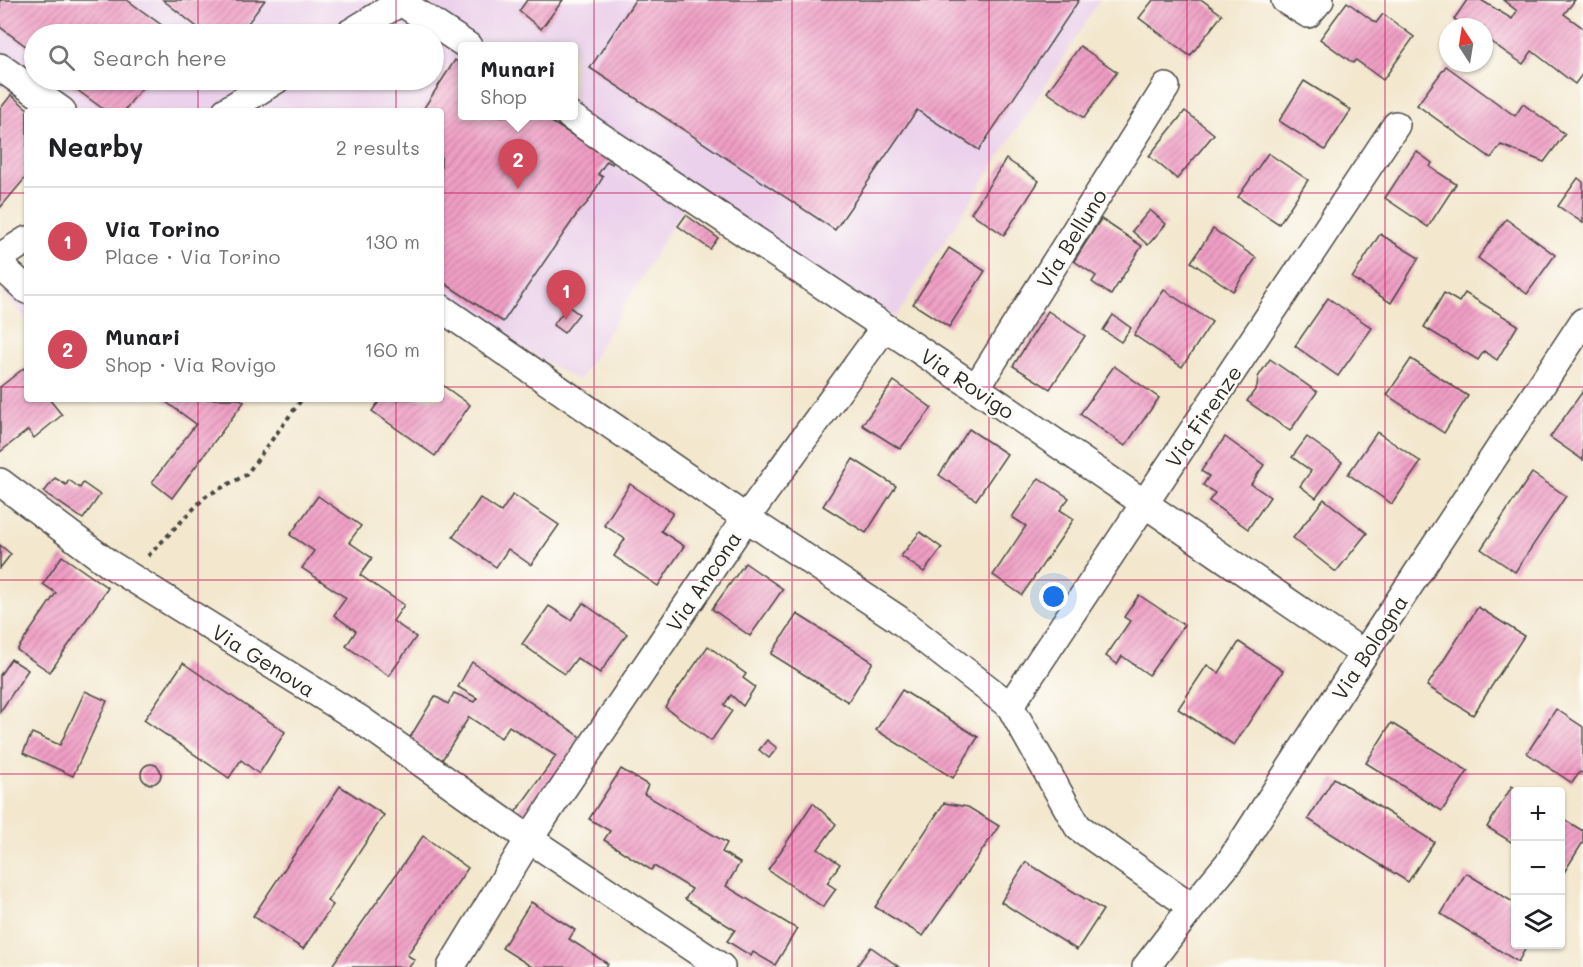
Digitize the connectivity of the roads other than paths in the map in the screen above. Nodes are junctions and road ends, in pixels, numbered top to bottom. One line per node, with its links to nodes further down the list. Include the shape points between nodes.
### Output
1 (1285, 0): 2 (street, via 1308,14)
2 (1320, 0)
3 (402, 1): 4 (street); 5 (street)
4 (364, 24)
5 (436, 24)
6 (444, 30): 7 (street)
7 (462, 42)
8 (0, 67): 9 (street)
9 (24, 84)
10 (1166, 87): 24 (street, Via Belluno)
11 (32, 90): 13 (street)
12 (260, 90): 14 (street)
13 (58, 108)
14 (231, 108)
15 (576, 120): 23 (street, Via Rovigo)
16 (1396, 125): 26 (street, Via Firenze)
17 (24, 242): 18 (street)
18 (0, 257)
19 (0, 265): 20 (street)
20 (24, 287)
21 (444, 310): 27 (street)
22 (1583, 322): 28 (street, Via Bologna)
23 (884, 328): 24 (street, Via Rovigo); 27 (street, Via Ancona)
24 (976, 388): 26 (street, Via Rovigo)
25 (0, 482): 30 (street, Via Genova, via 102,559 361,720)
26 (1144, 503): 28 (street, Via Rovigo); 29 (street, Via Firenze)
27 (746, 518): 29 (street, via 898,620); 30 (street, Via Ancona)
28 (1364, 654): 31 (street, Via Bologna, via 1232,860)
29 (1010, 706): 31 (street, via 1078,827)
30 (529, 839): 32 (street); 33 (street, Via Genova)
31 (1192, 907): 34 (street, Via Bologna)
32 (451, 967)
33 (721, 967)
34 (1146, 967)

